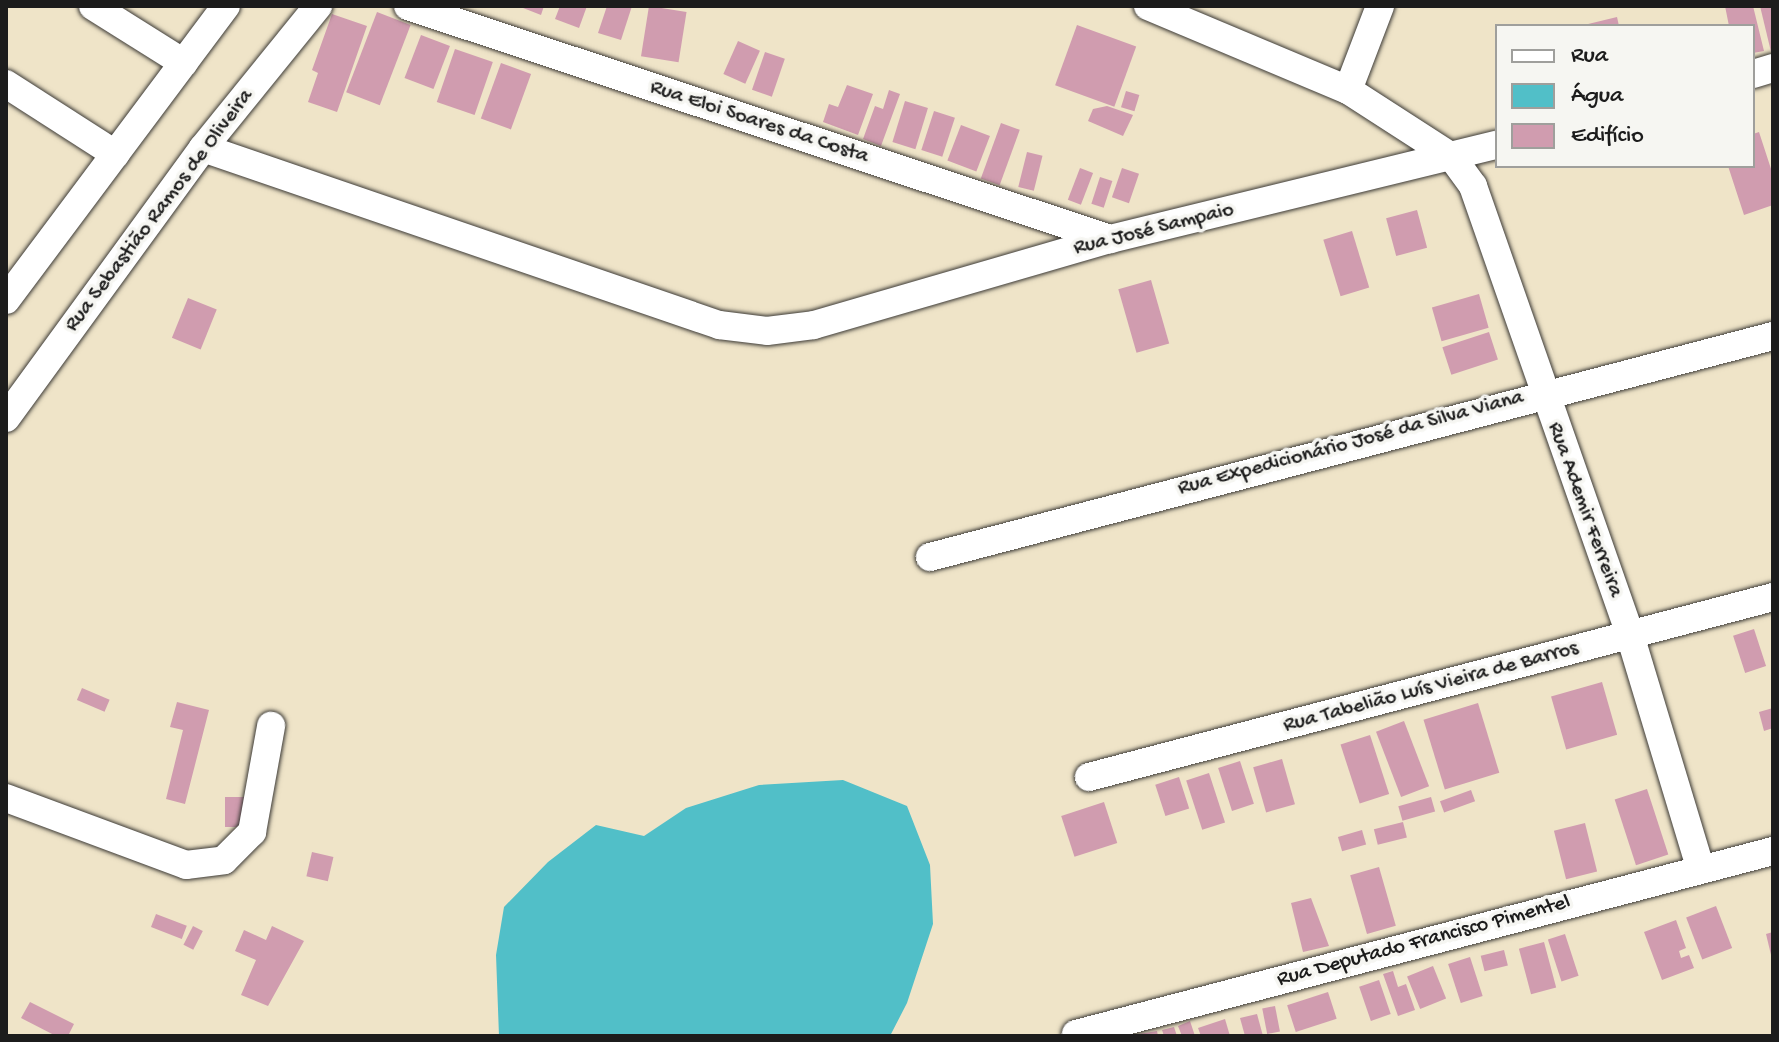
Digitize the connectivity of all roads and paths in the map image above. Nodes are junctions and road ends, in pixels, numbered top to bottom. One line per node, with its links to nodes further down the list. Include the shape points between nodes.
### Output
1 (93, 6): 7 (street)
2 (226, 6): 7 (street)
3 (318, 6): 11 (street, Rua Sebastião Ramos de Oliveira)
4 (408, 6): 14 (street, Rua Eloi Soares da Costa)
5 (1148, 6): 9 (street)
6 (1380, 6): 9 (street)
7 (184, 63): 12 (street)
8 (6, 84): 12 (street)
9 (1348, 90): 13 (street)
10 (1495, 146): 13 (street, Rua José Sampaio)
11 (203, 148): 14 (street, Rua José Sampaio, via 719,325 767,331 814,325); 18 (street, Rua Sebastião Ramos de Oliveira)
12 (115, 154): 15 (street)
13 (1452, 157): 14 (street, Rua José Sampaio); 17 (street, Rua Ademir Ferreira, via 1484,214)
14 (1110, 239)
15 (11, 282)
16 (1773, 336): 17 (street, Rua Expedicionário José da Silva Viana)
17 (1541, 393): 19 (street, Rua Expedicionário José da Silva Viana); 21 (street, Rua Ademir Ferreira)
18 (6, 418)
19 (930, 557)
20 (1773, 597): 21 (street, Rua Tabelião Luís Vieira de Barros)
21 (1630, 635): 23 (street, Rua Tabelião Luís Vieira de Barros); 26 (street, Rua Ademir Ferreira)
22 (271, 726): 24 (street, via 252,832 224,860 186,865)
23 (1089, 777)
24 (6, 798)
25 (1773, 851): 26 (street, Rua Deputado Francisco Pimentel)
26 (1701, 870): 27 (street, Rua Deputado Francisco Pimentel)
27 (1076, 1034)

